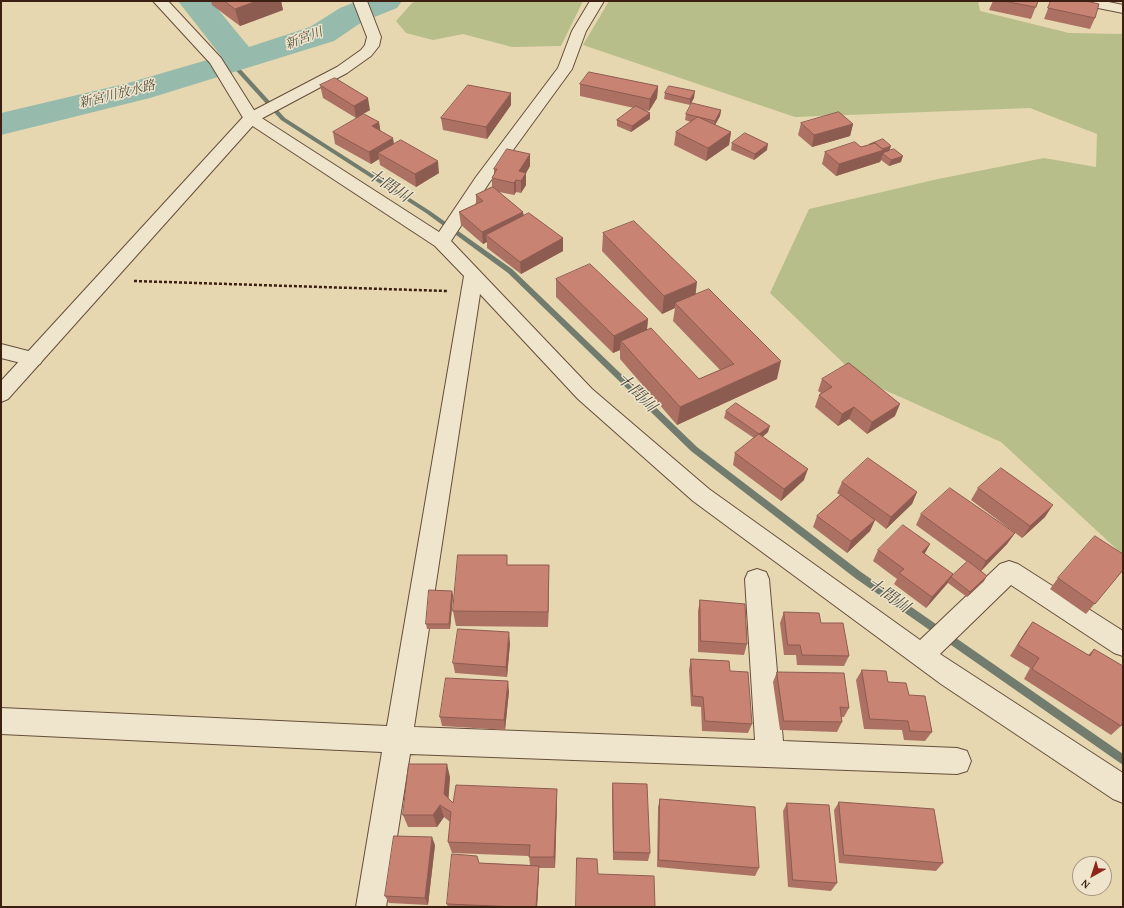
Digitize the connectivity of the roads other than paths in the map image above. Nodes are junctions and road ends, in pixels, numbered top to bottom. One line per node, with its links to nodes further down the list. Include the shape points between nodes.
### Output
1 (160, 1): 6 (street, via 216,60)
2 (360, 1): 6 (street, via 374,37 372,46 357,61)
3 (597, 1): 7 (street, via 579,32 565,69)
4 (1083, 1): 5 (street)
5 (1123, 9)
6 (252, 118): 7 (street); 10 (street)
7 (440, 242): 8 (street)
8 (473, 283): 14 (street, via 584,394 701,495); 16 (street)
9 (1, 351): 10 (street)
10 (33, 359): 11 (street)
11 (1, 394)
12 (757, 579): 17 (street)
13 (1123, 645): 14 (street, via 1009,571)
14 (922, 655): 19 (street)
15 (1, 721): 16 (street)
16 (398, 740): 17 (street); 20 (street)
17 (770, 754): 18 (street)
18 (957, 761)
19 (1123, 789)
20 (371, 907)

